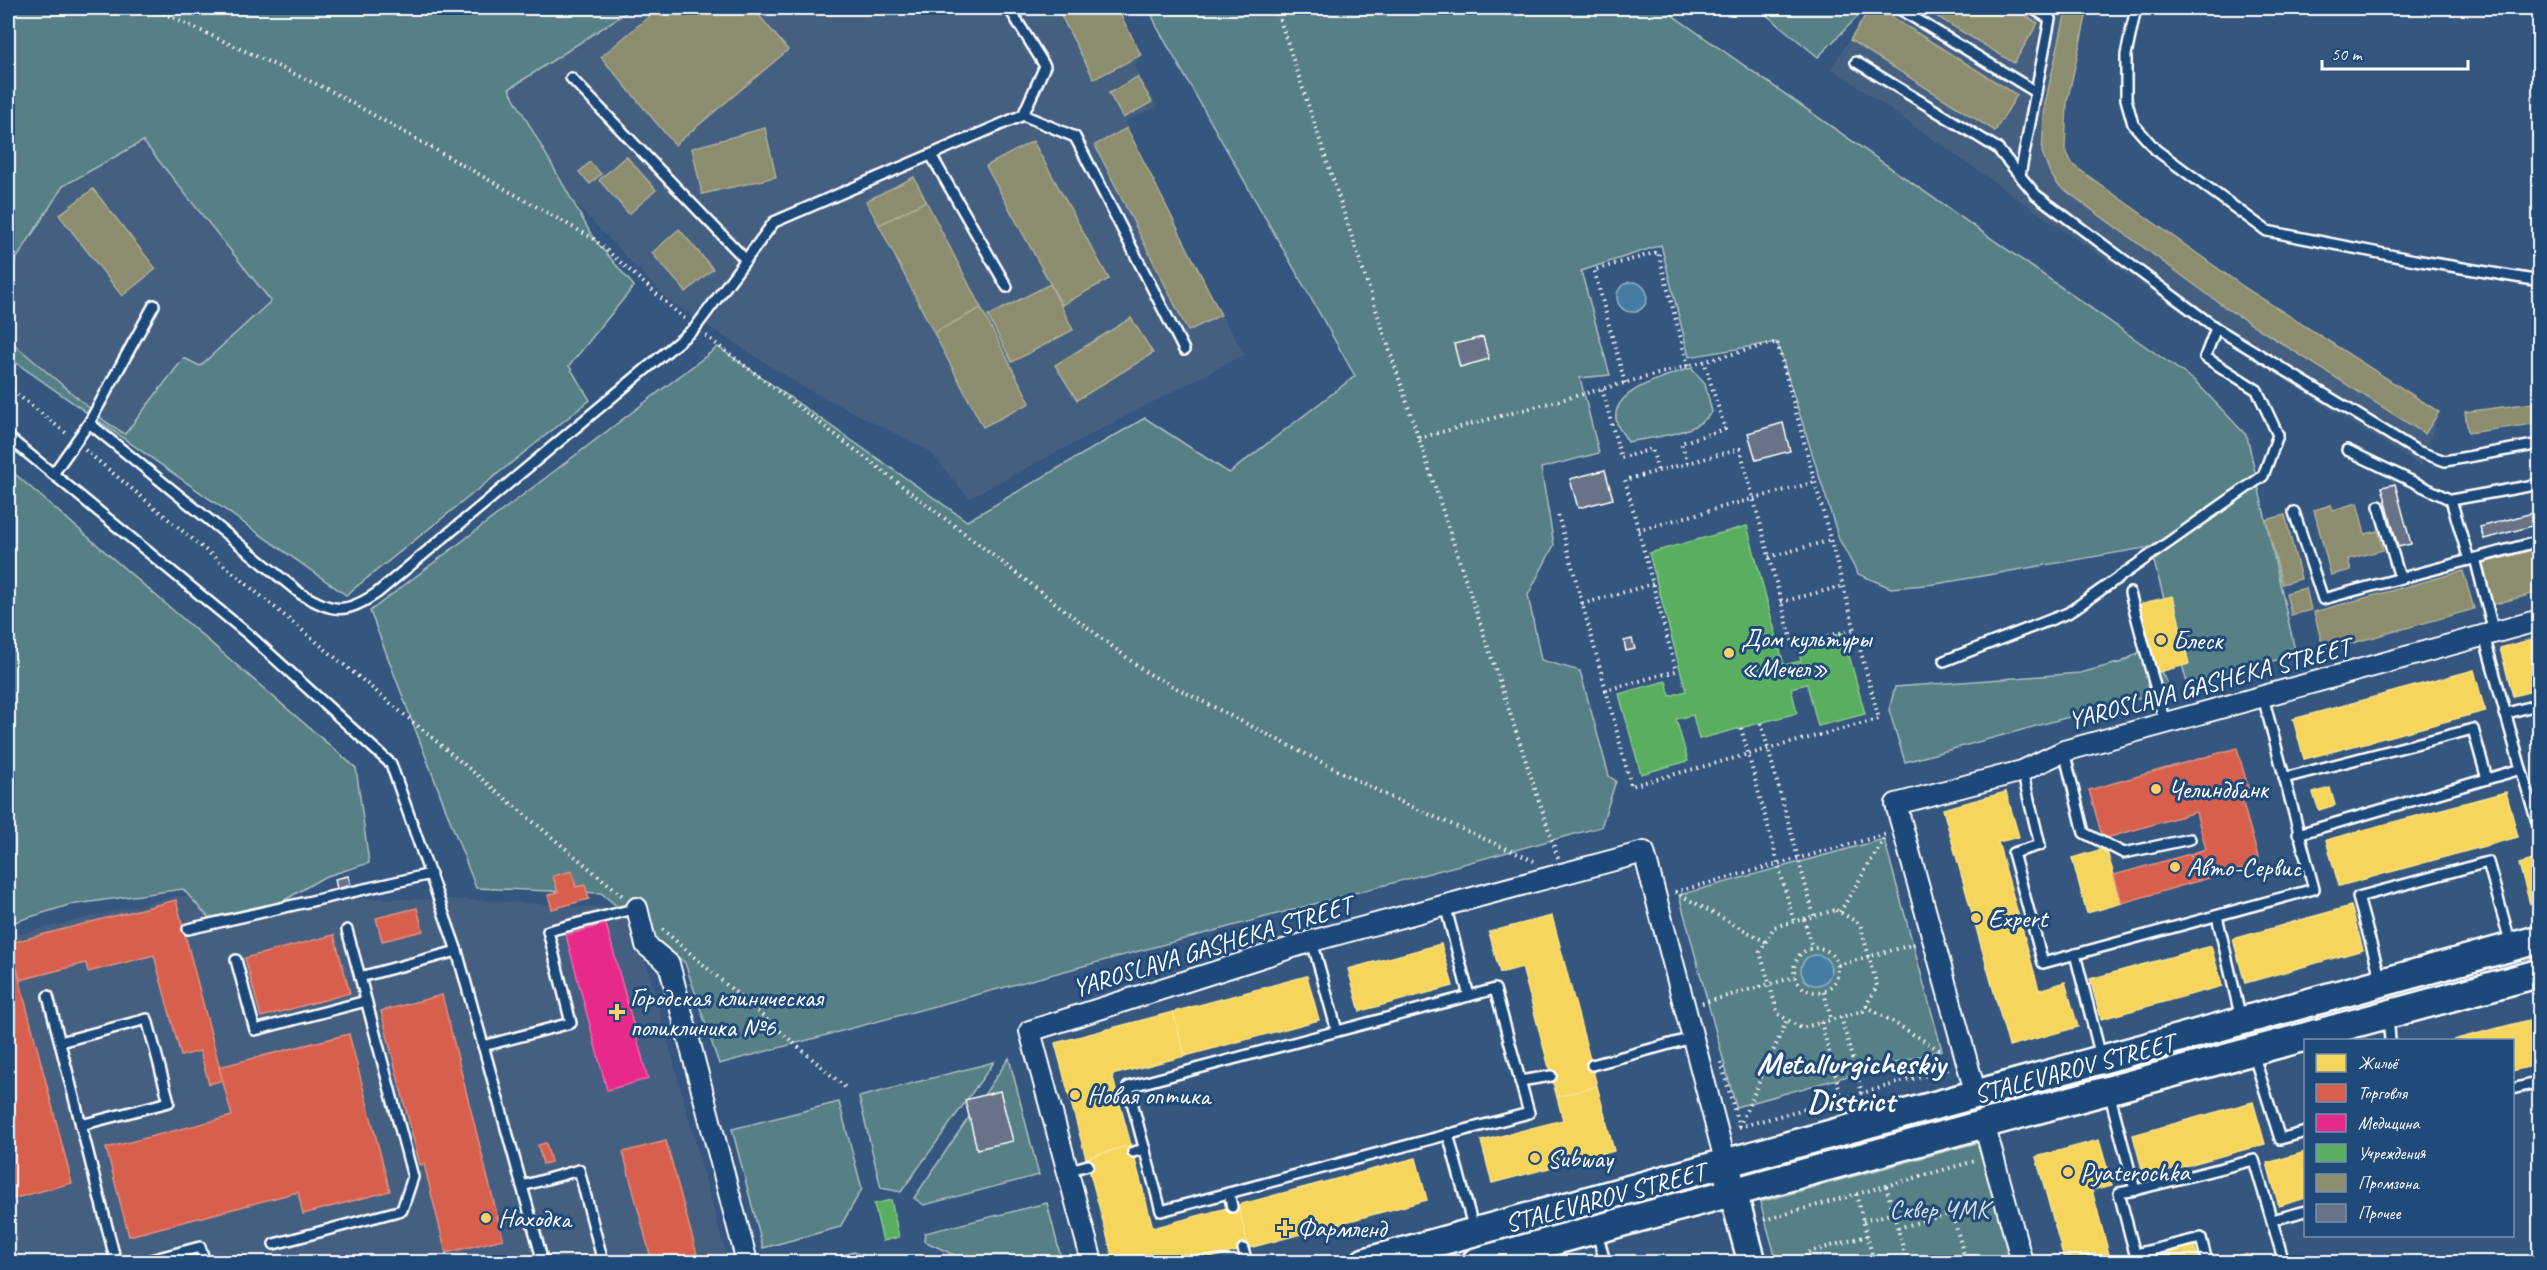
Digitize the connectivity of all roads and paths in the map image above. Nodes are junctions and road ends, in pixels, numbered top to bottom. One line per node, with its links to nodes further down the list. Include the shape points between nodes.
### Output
1 (153, 8): 17 (path, via 328,90 594,240)
2 (1009, 8): 10 (lane, via 1045,66)
3 (1276, 8): 27 (path)
4 (1898, 8): 9 (lane)
5 (2032, 8): 9 (lane, via 2050,19)
6 (2136, 8): 14 (lane, via 2126,56 2126,99 2133,124 2156,150 2267,231)
7 (1856, 62): 12 (lane, via 1998,148)
8 (571, 78): 13 (lane)
9 (2036, 92): 12 (lane)
10 (1023, 116): 11 (lane); 19 (lane, via 1075,137)
11 (931, 155): 13 (lane, via 774,222); 15 (lane)
12 (2020, 175): 18 (lane, via 2036,195)
13 (745, 259): 17 (lane)
14 (2540, 281)
15 (1007, 287)
16 (154, 305): 25 (lane)
17 (695, 328): 25 (lane, via 355,609 326,608 301,594); 77 (path, via 1147,673 1390,797)
18 (2216, 328): 29 (lane, via 2417,452 2445,461); 55 (lane, via 2205,357 2257,390 2278,435 2263,476 2068,613)
19 (1184, 350)
20 (1704, 362): 21 (path); 31 (path, via 1725,429 1681,442); 34 (path, via 1777,342)
21 (1688, 366): 22 (path); 22 (path, via 1658,252 1594,270)
22 (1625, 383): 24 (path)
23 (8, 387): 28 (path)
24 (1602, 389): 27 (path); 32 (path, via 1621,458 1652,449)
25 (89, 423): 28 (lane)
26 (8, 437): 33 (lane)
27 (1419, 438): 77 (path)
28 (76, 442): 33 (lane); 82 (path)
29 (2540, 444)
30 (2347, 450): 37 (lane)
31 (1688, 464): 32 (path); 36 (path, via 1740,449)
32 (1658, 471): 41 (path, via 1625,480)
33 (53, 474): 78 (lane, via 248,634 391,764)
34 (1815, 482): 36 (path); 42 (path)
35 (2540, 484): 37 (lane)
36 (1753, 499): 41 (path); 44 (path)
37 (2451, 500): 45 (lane)
38 (2379, 506): 46 (lane)
39 (2294, 512): 46 (lane, via 2323,599)
40 (1558, 515): 51 (path)
41 (1638, 530): 47 (path)
42 (1831, 540): 44 (path); 48 (path)
43 (2540, 541): 45 (lane)
44 (1769, 557): 50 (path)
45 (2472, 559): 46 (lane); 54 (lane)
46 (2400, 578)
47 (1653, 584): 51 (path); 56 (path, via 1676,671)
48 (1843, 586): 50 (path); 53 (path)
49 (2130, 593): 61 (lane)
50 (1781, 602): 53 (path, via 1792,645)
51 (1582, 603): 56 (path)
52 (2540, 620): 54 (street, YAROSLAVA GASHEKA STREET)
53 (1855, 629): 63 (path, via 1879,719)
54 (2489, 634): 57 (street, YAROSLAVA GASHEKA STREET); 59 (lane)
55 (1944, 661)
56 (1605, 690): 65 (path, via 1631,786)
57 (2263, 697): 61 (street, YAROSLAVA GASHEKA STREET); 68 (lane)
58 (2540, 704): 59 (lane)
59 (2504, 714): 66 (lane)
60 (1761, 723): 63 (path)
61 (2164, 723): 64 (street, YAROSLAVA GASHEKA STREET)
62 (1741, 728): 65 (path)
63 (1768, 749): 65 (path); 75 (path)
64 (2064, 751): 67 (street, YAROSLAVA GASHEKA STREET); 73 (lane, via 2084,833 2124,853)
65 (1748, 754): 76 (path)
66 (2521, 769): 69 (lane); 70 (lane)
67 (2022, 771): 98 (lane, via 2040,845 2013,853 2043,963); 141 (street, YAROSLAVA GASHEKA STREET, via 1896,804)
68 (2284, 778): 69 (lane, via 2473,729); 72 (lane)
69 (2487, 779): 72 (lane)
70 (2540, 832)
71 (1887, 834): 74 (path); 75 (path); 83 (path)
72 (2298, 834): 85 (lane, via 2314,889)
73 (2190, 839)
74 (1890, 844)
75 (1798, 858): 76 (path); 84 (path)
76 (1778, 863): 79 (path); 87 (path)
77 (1563, 873): 81 (street, YAROSLAVA GASHEKA STREET); 115 (street, YAROSLAVA GASHEKA STREET, via 1644,852)
78 (431, 874): 88 (lane); 97 (lane)
79 (1675, 892): 80 (path); 93 (path)
80 (1678, 903)
81 (1445, 904): 92 (street, YAROSLAVA GASHEKA STREET); 111 (lane)
82 (637, 908): 127 (lane, via 548,931 571,1023); 137 (path); 178 (street, via 646,945 669,964)
83 (1840, 912): 84 (path); 100 (path, via 1860,924)
84 (1814, 916): 86 (path)
85 (2217, 916): 98 (lane); 121 (lane)
86 (1804, 919): 87 (path); 96 (path)
87 (1794, 922): 93 (path, via 1774,927)
88 (188, 929)
89 (347, 930): 104 (lane)
90 (1914, 932): 94 (path)
91 (2540, 939): 95 (main road, STALEVAROV STREET)
92 (1312, 941): 123 (lane); 153 (street, YAROSLAVA GASHEKA STREET, via 1030,1030)
93 (1766, 942): 107 (path, via 1760,952)
94 (1917, 943): 99 (path); 100 (path)
95 (2511, 947): 106 (main road, STALEVAROV STREET); 106 (lane, via 2488,862 2358,897)
96 (1812, 948): 102 (path, via 1833,955); 105 (path, via 1801,954 1795,965)
97 (457, 951): 104 (lane); 127 (lane)
98 (2075, 954): 131 (lane)
99 (1921, 955)
100 (1869, 957): 102 (path); 114 (path, via 1877,987)
101 (236, 960): 112 (lane, via 255,1030)
102 (1838, 965): 109 (path, via 1833,986)
103 (2540, 973): 117 (main road, STALEVAROV STREET)
104 (360, 977): 112 (lane)
105 (1795, 977): 107 (path); 109 (path, via 1801,987 1812,993)
106 (2381, 983): 121 (main road, STALEVAROV STREET)
107 (1769, 984): 113 (path); 119 (path, via 1778,1014)
108 (1702, 991): 113 (path)
109 (1824, 992): 120 (path)
110 (48, 996): 126 (lane)
111 (1469, 996): 123 (lane); 135 (lane, via 1495,989)
112 (366, 1001): 170 (lane, via 413,1177 402,1210)
113 (1705, 1002): 115 (path); 116 (path)
114 (1866, 1006): 118 (path, via 1863,1011); 133 (path, via 1942,1050)
115 (1684, 1008): 124 (street)
116 (1708, 1014)
117 (2388, 1014): 125 (lane); 129 (main road, STALEVAROV STREET)
118 (1841, 1017): 120 (path); 140 (path)
119 (1787, 1020): 122 (path, via 1801,1028); 145 (path)
120 (1831, 1020): 122 (path)
121 (2242, 1021): 131 (main road, STALEVAROV STREET)
122 (1821, 1022): 142 (path)
123 (1337, 1031): 148 (lane, via 1128,1087)
124 (1692, 1038): 132 (lane); 151 (street)
125 (2390, 1039)
126 (60, 1042): 144 (lane); 144 (lane, via 147,1019 169,1102)
127 (483, 1046): 154 (lane)
128 (1946, 1046): 133 (path)
129 (2252, 1051): 139 (main road, STALEVAROV STREET); 146 (lane, via 2280,1139)
130 (1720, 1059): 145 (path)
131 (2102, 1060): 141 (main road, STALEVAROV STREET)
132 (1592, 1065)
133 (1952, 1068): 140 (path)
134 (1551, 1076): 135 (lane)
135 (1520, 1081): 147 (lane, via 1528,1113)
136 (2540, 1082): 138 (lane)
137 (846, 1088)
138 (2514, 1088)
139 (2109, 1090): 143 (main road, STALEVAROV STREET); 156 (lane)
140 (1862, 1093): 142 (path)
141 (1976, 1095): 143 (main road); 151 (main road, STALEVAROV STREET)
142 (1842, 1099): 145 (path)
143 (1984, 1124): 150 (street); 158 (main road, STALEVAROV STREET)
144 (81, 1125): 173 (lane)
145 (1739, 1128)
146 (2304, 1133)
147 (1448, 1134): 157 (lane); 168 (lane)
148 (1145, 1149): 149 (lane); 157 (lane, via 1161,1211)
149 (1133, 1152)
150 (1993, 1156): 155 (path); 189 (street)
151 (1726, 1164): 158 (main road); 168 (main road, STALEVAROV STREET)
152 (1088, 1165): 153 (lane)
153 (1067, 1171): 179 (street, YAROSLAVA GASHEKA STREET)
154 (522, 1186): 176 (lane); 177 (lane, via 579,1170)
155 (1886, 1186): 159 (path); 162 (path)
156 (2135, 1190): 164 (lane, via 2254,1160); 190 (lane, via 2119,1193 2135,1254 2201,1239)
157 (1228, 1192): 160 (lane)
158 (1733, 1192): 167 (main road, STALEVAROV STREET); 184 (main road)
159 (1856, 1194): 163 (path); 165 (path)
160 (1232, 1207)
161 (2304, 1212): 164 (lane)
162 (1894, 1213): 165 (path); 166 (path)
163 (1764, 1220)
164 (2272, 1220): 191 (lane)
165 (1863, 1221): 169 (path)
166 (1898, 1228): 187 (path); 188 (path, via 1952,1213)
167 (1597, 1229): 182 (main road, STALEVAROV STREET); 183 (lane)
168 (1475, 1233): 181 (main road, STALEVAROV STREET)
169 (1867, 1236): 185 (path, via 1806,1253); 186 (path)
170 (274, 1245)
171 (1243, 1249): 180 (lane)
172 (2540, 1260): 192 (lane)
173 (116, 1263)
174 (142, 1263): 175 (lane, via 200,1247)
175 (205, 1263)
176 (543, 1263)
177 (603, 1263)
178 (747, 1263)
179 (1092, 1263)
180 (1247, 1263)
181 (1365, 1263)
182 (1476, 1263)
183 (1605, 1263)
184 (1752, 1263)
185 (1809, 1263)
186 (1874, 1263)
187 (1907, 1263)
188 (1966, 1263)
189 (2022, 1263)
190 (2207, 1263)
191 (2284, 1263)
192 (2532, 1263)

